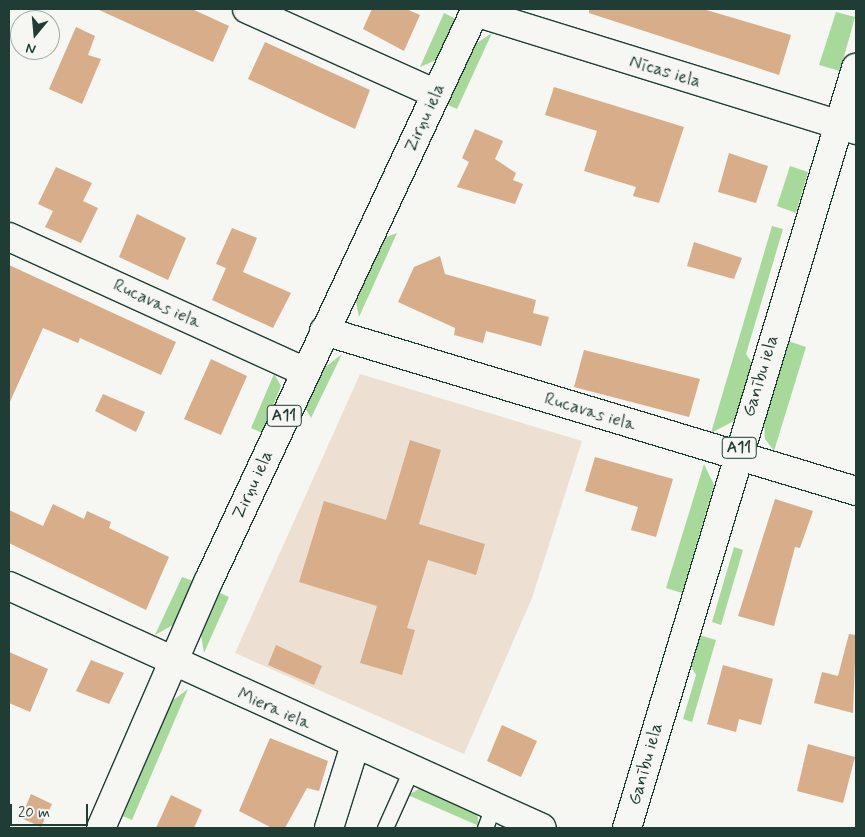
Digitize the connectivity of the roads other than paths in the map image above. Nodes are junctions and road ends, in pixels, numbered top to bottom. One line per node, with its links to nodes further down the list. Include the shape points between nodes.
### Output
1 (247, 9): 4 (main road)
2 (476, 11): 4 (main road, Zirņu iela / A11); 5 (main road, Nīcas iela)
3 (856, 68): 5 (main road, Ganību iela / A11)
4 (436, 94): 7 (main road, Zirņu iela / A11)
5 (848, 127): 9 (main road, Ganību iela / A11)
6 (9, 237): 8 (main road, Rucavas iela)
7 (324, 331): 8 (main road, Zirņu iela / A11); 9 (main road, Rucavas iela)
8 (305, 372): 12 (main road, Zirņu iela / A11)
9 (736, 457): 10 (main road, Rucavas iela); 20 (main road, Ganību iela / A11)
10 (856, 492)
11 (9, 586): 12 (main road, Miera iela)
12 (172, 664): 13 (main road, Miera iela); 16 (main road, Zirņu iela / A11)
13 (355, 745): 14 (main road, Miera iela); 17 (main road)
14 (411, 770): 15 (main road, Miera iela); 18 (lane)
15 (489, 817): 19 (main road, Miera iela)
16 (101, 828)
17 (329, 828)
18 (385, 828)
19 (542, 828)
20 (627, 828)

